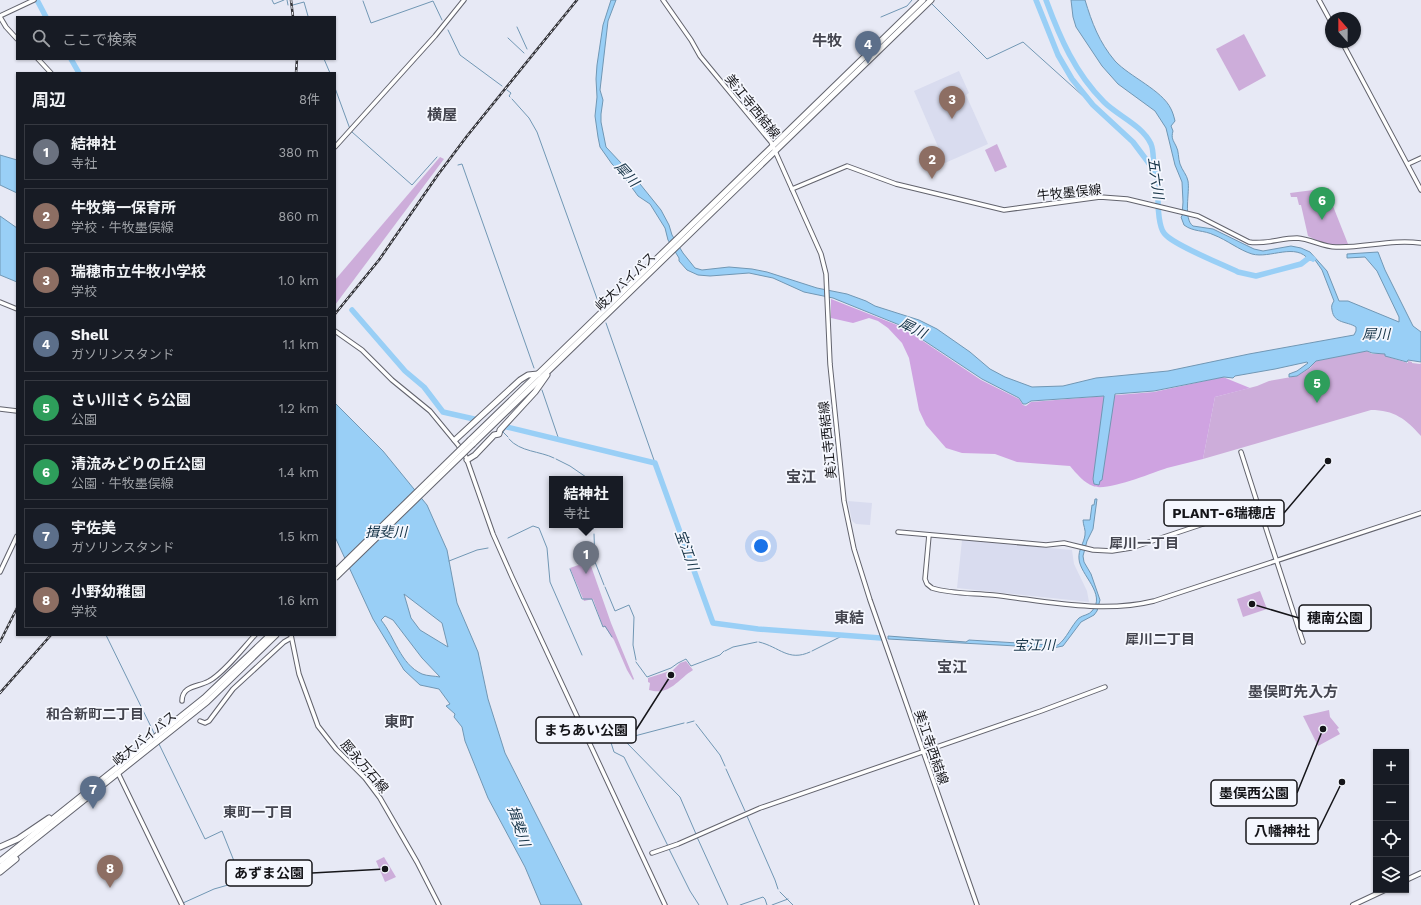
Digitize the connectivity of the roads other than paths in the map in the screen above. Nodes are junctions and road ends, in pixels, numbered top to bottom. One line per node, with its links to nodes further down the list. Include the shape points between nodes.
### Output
1 (33, 0): 8 (street)
2 (464, 0): 13 (street)
3 (663, 0): 14 (street, 美江寺西結線, via 700,56 757,124)
4 (923, 0): 14 (highway, 岐大バイパス)
5 (931, 0): 14 (highway, 岐大バイパス)
6 (1319, 0): 7 (street)
7 (1326, 12)
8 (0, 17): 9 (street)
9 (16, 38)
10 (1345, 48): 16 (street)
11 (39, 60): 12 (street)
12 (50, 72)
13 (336, 147)
14 (774, 149): 17 (street, 美江寺西結線); 20 (highway, 岐大バイパス)
15 (1421, 158): 16 (street)
16 (1408, 164): 18 (street)
17 (792, 189): 19 (street, 牛牧墨俣線, via 848,166 896,184 1004,210 1100,197 1154,205 1198,216 1249,242 1264,243 1297,238 1334,247 1402,241); 49 (street, 美江寺西結線, via 821,254 826,274 832,392 844,500 854,549)
18 (1421, 190)
19 (1421, 243)
20 (656, 263): 24 (highway, 岐大バイパス); 25 (highway, 岐大バイパス)
21 (0, 302): 22 (street)
22 (16, 310)
23 (336, 333): 28 (street, via 362,350 392,380 426,407)
24 (547, 372): 29 (highway, 岐大バイパス); 31 (highway, via 535,392 499,434 494,435)
25 (538, 374): 28 (highway, via 528,375 520,380); 29 (highway, 岐大バイパス)
26 (0, 409): 27 (street)
27 (16, 411)
28 (455, 440): 31 (street)
29 (471, 442): 38 (highway, 岐大バイパス, bridge); 40 (highway, 岐大バイパス, bridge)
30 (1241, 452): 32 (street)
31 (467, 460): 63 (street, via 493,534 512,577)
32 (1257, 507): 35 (street, via 1112,552 1064,543 1039,544); 37 (street)
33 (1421, 513): 37 (street)
34 (898, 532): 35 (street)
35 (929, 535): 37 (street, via 925,579 932,588 1102,607 1131,606 1154,601)
36 (16, 538): 39 (street)
37 (1276, 561): 45 (street)
38 (336, 571)
39 (0, 572)
40 (336, 577)
41 (254, 636): 47 (street, via 210,681 185,691)
42 (269, 636): 52 (highway, 岐大バイパス, via 204,698)
43 (275, 636): 50 (highway, 岐大バイパス, via 207,702)
44 (291, 637): 48 (street, via 232,689 209,721); 62 (street, 脛永万石線, via 298,674 318,726 380,798)
45 (1303, 642)
46 (1105, 687): 49 (street)
47 (182, 701)
48 (200, 721)
49 (923, 751): 54 (street, via 760,808); 64 (street, 美江寺西結線)
50 (118, 773): 51 (highway, 岐大バイパス); 61 (street)
51 (87, 798): 56 (highway, 岐大バイパス); 57 (highway, via 87,801)
52 (73, 803): 53 (highway, via 18,839); 55 (highway, 岐大バイパス)
53 (0, 847)
54 (652, 853)
55 (0, 861)
56 (0, 867)
57 (0, 872)
58 (1421, 873): 59 (main road)
59 (1409, 879)
60 (1379, 893): 65 (main road)
61 (182, 905)
62 (439, 905)
63 (665, 905)
64 (977, 905)
65 (1353, 905)

